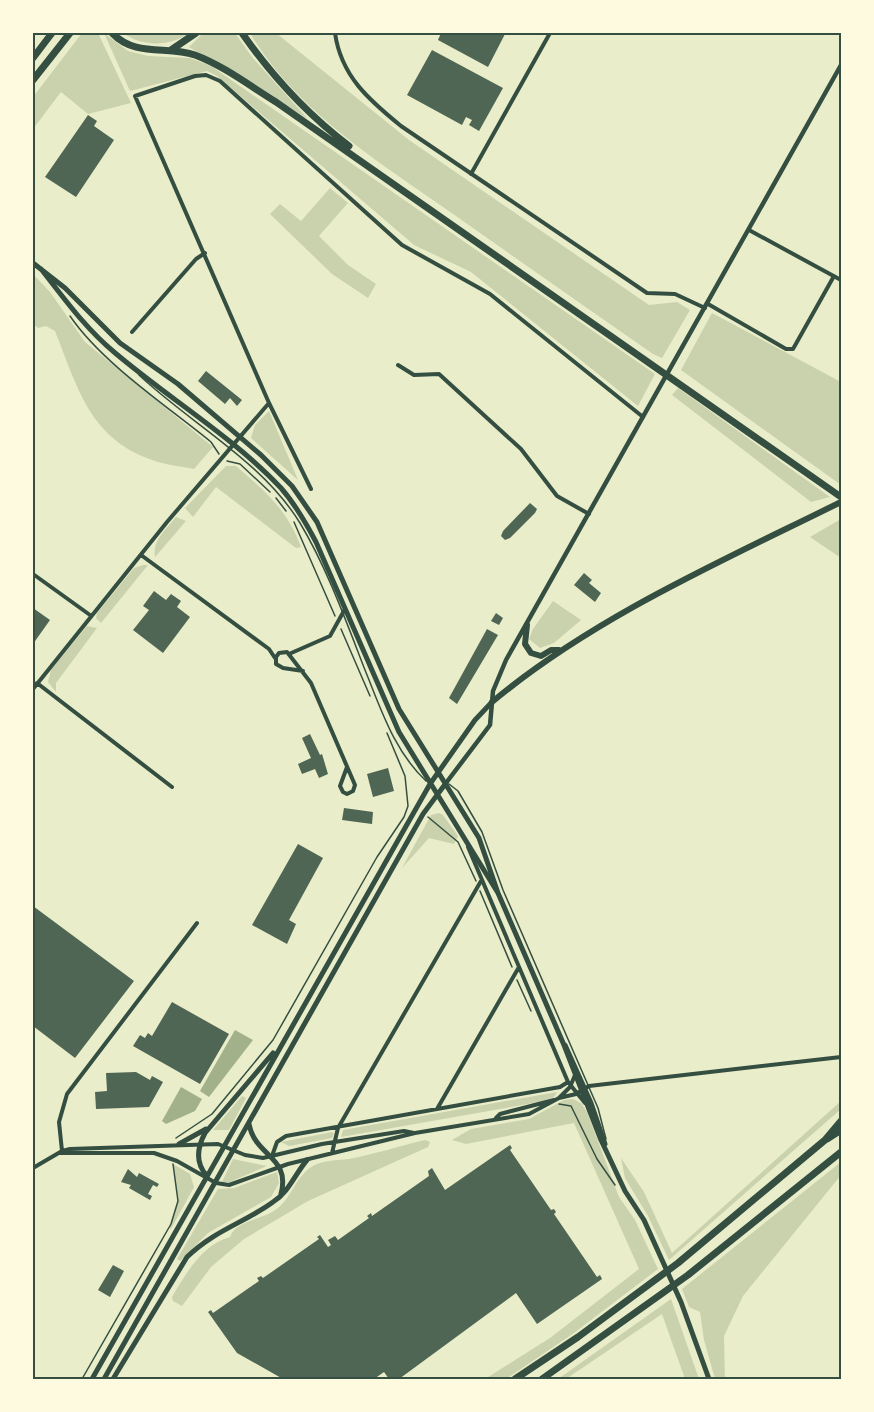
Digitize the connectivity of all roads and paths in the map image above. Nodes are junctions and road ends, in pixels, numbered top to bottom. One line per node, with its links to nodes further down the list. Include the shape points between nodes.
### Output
1 (52, 33): 9 (highway)
2 (70, 33): 11 (highway)
3 (112, 33): 8 (highway, via 129,46)
4 (196, 33): 8 (highway)
5 (242, 33): 21 (highway, via 286,89 324,126)
6 (335, 33): 12 (street, via 348,75 373,104)
7 (550, 33): 12 (street)
8 (171, 50): 21 (highway, via 208,60 276,102)
9 (33, 58)
10 (841, 64): 13 (street)
11 (33, 80)
12 (471, 174): 19 (street, via 647,293 675,294)
13 (749, 230): 17 (street); 19 (street)
14 (205, 253): 20 (street); 23 (street); 24 (street, via 135,96 206,75 220,81 402,245 498,299)
15 (33, 262): 16 (main road)
16 (41, 269): 25 (main road, via 120,343 178,384); 26 (main road, via 81,321)
17 (834, 276): 18 (street); 19 (street, via 793,348 786,349)
18 (841, 280)
19 (707, 306): 24 (street)
20 (132, 332)
21 (654, 363): 29 (highway)
22 (398, 365): 31 (street, via 414,375 439,374 521,449 557,495)
23 (269, 403): 25 (street); 28 (street)
24 (644, 417): 31 (street)
25 (238, 436): 26 (street); 53 (main road, via 282,475 317,522 399,709)
26 (229, 447): 33 (street); 35 (main road, via 281,489 302,516)
27 (228, 462): 30 (path, via 240,464)
28 (310, 489)
29 (840, 496): 41 (highway)
30 (286, 512)
31 (589, 514): 38 (street)
32 (293, 520): 37 (path)
33 (141, 555): 36 (street); 40 (street)
34 (33, 574): 36 (street)
35 (343, 612): 43 (street, via 330,636); 57 (main road, via 399,732)
36 (90, 615): 47 (street)
37 (336, 619)
38 (527, 625): 41 (highway, via 525,644 531,654 541,656); 50 (street, via 496,680)
39 (340, 626): 49 (path)
40 (269, 649): 42 (street); 44 (street)
41 (559, 650): 50 (highway)
42 (282, 652): 43 (street); 44 (street)
43 (290, 656): 45 (street); 46 (street)
44 (275, 660): 45 (street, via 280,668)
45 (287, 668): 46 (street)
46 (303, 671): 52 (street)
47 (37, 683): 48 (street); 58 (street)
48 (33, 689)
49 (373, 701)
50 (492, 702): 53 (main road); 56 (street, via 490,725)
51 (387, 733): 60 (path, via 405,776)
52 (347, 767): 54 (street); 55 (street)
53 (438, 771): 56 (main road); 57 (main road)
54 (344, 780): 55 (street); 55 (street, via 340,786 345,794 353,791)
55 (354, 783)
56 (446, 783): 59 (main road); 65 (main road, via 479,838); 76 (lane, via 458,791 482,832)
57 (430, 784): 59 (main road); 61 (main road)
58 (172, 787)
59 (437, 795): 62 (main road); 63 (main road)
60 (408, 806): 61 (path); 88 (path, via 273,1040 212,1114)
61 (415, 809): 71 (main road)
62 (423, 814): 64 (path, via 458,842); 82 (main road)
63 (467, 840): 64 (street); 65 (main road)
64 (480, 884): 67 (street); 68 (path); 84 (street)
65 (498, 893): 70 (main road)
66 (197, 923): 94 (street, via 67,1094 59,1122)
67 (519, 967): 68 (street); 74 (street)
68 (514, 972): 69 (path); 80 (street)
69 (533, 1015)
70 (564, 1045): 73 (main road); 76 (main road)
71 (279, 1048): 83 (main road); 91 (main road)
72 (841, 1056): 76 (street)
73 (575, 1075): 75 (street); 76 (main road)
74 (568, 1082): 75 (street); 80 (street, via 560,1087)
75 (570, 1087): 77 (street); 78 (street)
76 (585, 1088): 77 (street); 79 (main road); 92 (main road)
77 (576, 1094): 78 (street); 79 (street)
78 (557, 1101): 86 (street, via 529,1114); 104 (path, via 571,1106 597,1159)
79 (587, 1105): 92 (main road)
80 (436, 1110): 84 (street)
81 (841, 1121): 87 (highway)
82 (249, 1122): 93 (main road); 97 (main road, via 253,1139)
83 (207, 1128): 88 (main road); 90 (main road)
84 (338, 1128): 89 (street); 97 (street, via 282,1138)
85 (841, 1130): 87 (highway)
86 (415, 1133): 89 (street, via 404,1131); 96 (street)
87 (825, 1140): 110 (highway, via 678,1263)
88 (177, 1141): 90 (street); 94 (street)
89 (336, 1142): 96 (street); 97 (street)
90 (199, 1144): 91 (street); 102 (main road, via 199,1164)
91 (224, 1146): 93 (street); 102 (main road)
92 (605, 1146): 112 (main road, via 660,1253)
93 (234, 1151): 97 (street, via 254,1157); 103 (main road)
94 (61, 1152): 101 (street); 102 (street, via 154,1153)
95 (841, 1152): 111 (highway, via 688,1275)
96 (332, 1153): 98 (street)
97 (272, 1156): 100 (main road)
98 (307, 1160): 100 (street); 105 (main road)
99 (173, 1164): 106 (path, via 178,1201 171,1224)
100 (280, 1166): 103 (street, via 234,1184); 105 (main road, via 284,1179)
101 (33, 1168)
102 (207, 1176): 103 (street); 107 (main road)
103 (216, 1183): 108 (main road)
104 (615, 1185)
105 (281, 1196): 109 (main road, via 199,1245 187,1257)
106 (82, 1379)
107 (92, 1379)
108 (104, 1379)
109 (113, 1379)
110 (515, 1379)
111 (542, 1379)
112 (709, 1379)

